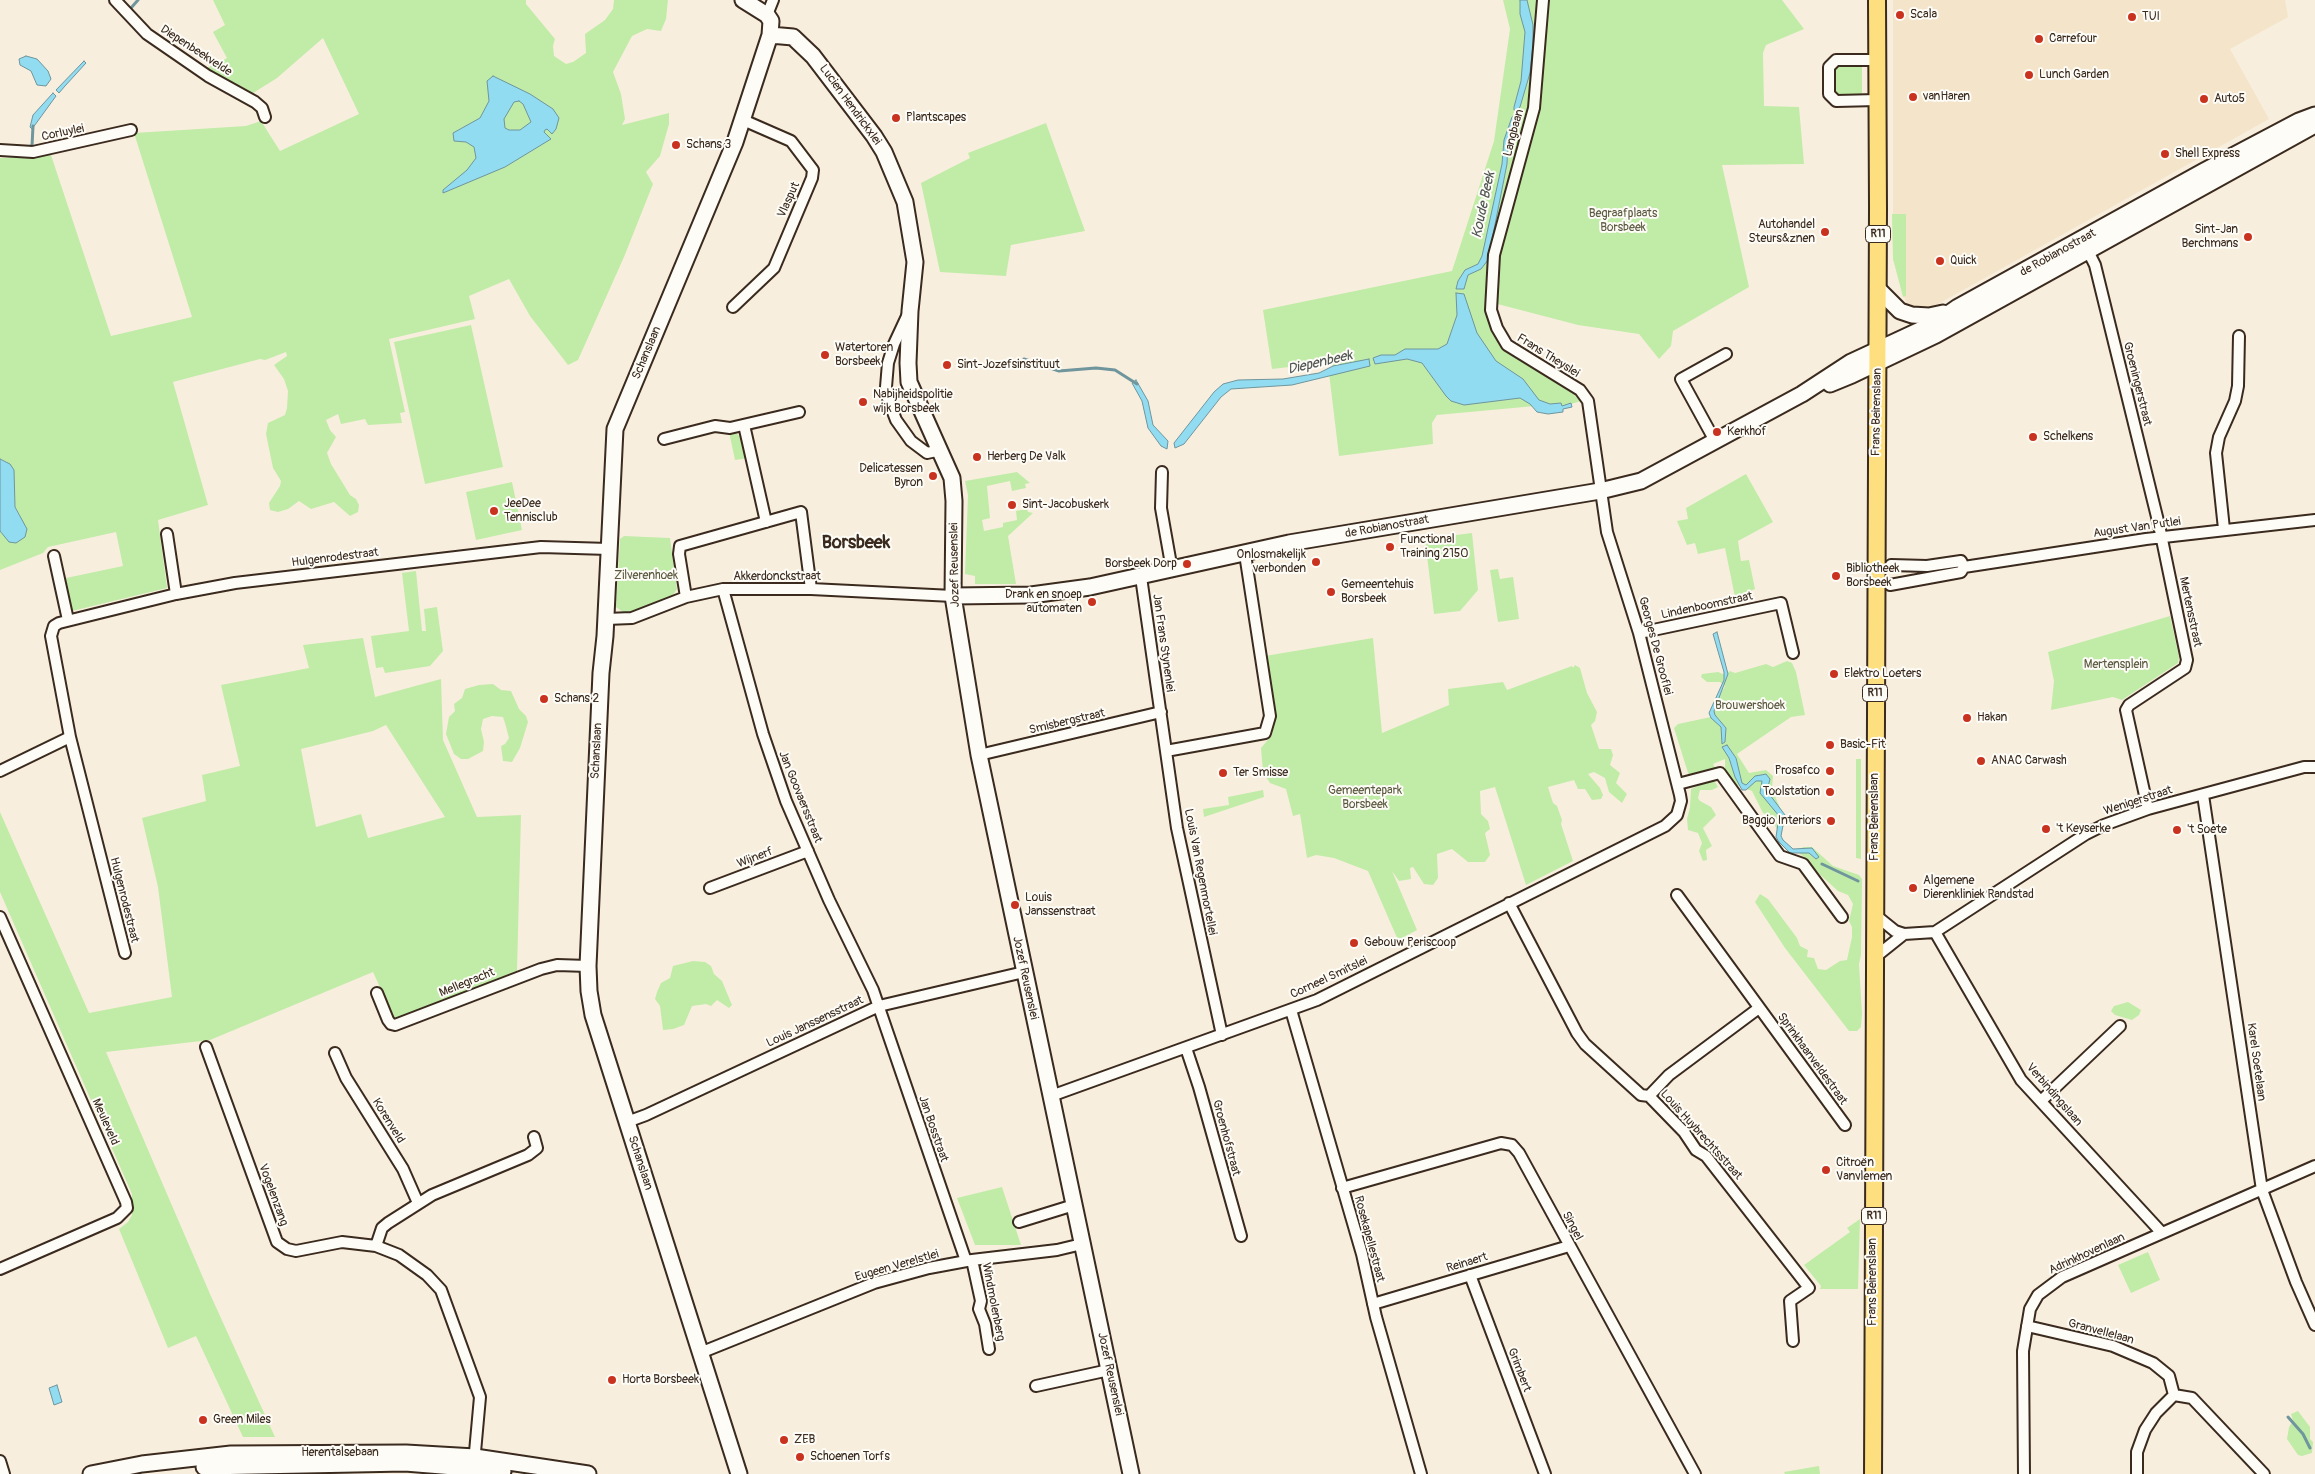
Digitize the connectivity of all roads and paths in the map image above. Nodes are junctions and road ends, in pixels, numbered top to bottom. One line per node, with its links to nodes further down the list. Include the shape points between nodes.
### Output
1 (115, 0): 11 (street, Diepenbeekvelde, via 147,34 208,76 255,102)
2 (743, 0): 6 (street)
3 (774, 0): 6 (street)
4 (1543, 0): 24 (street, Langbaan, via 1534,108 1494,255 1490,306)
5 (1877, 0): 8 (main road, Frans Beirenslaan / R11)
6 (767, 15): 7 (street, via 771,21)
7 (770, 35): 12 (street, Schanslaan); 23 (street, Lucien Hendrickxlei, via 791,36 804,45 884,152 904,202 914,247 915,275)
8 (1877, 60): 9 (main road, Frans Beirenslaan / R11); 9 (street, via 1836,60 1829,67 1829,94 1836,101)
9 (1877, 100): 20 (main road, Frans Beirenslaan / R11)
10 (2315, 115): 16 (street, de Robianostraat)
11 (265, 117)
12 (743, 120): 21 (street, Vlasput, via 791,141 813,170 774,268); 41 (street, Schanslaan, via 616,426)
13 (2315, 125): 17 (street, de Robianostraat)
14 (131, 130): 15 (street, Corluylei, via 33,152)
15 (0, 150)
16 (2204, 171): 17 (street); 18 (street, de Robianostraat)
17 (2218, 179): 18 (street, de Robianostraat)
18 (2194, 185): 19 (street, de Robianostraat)
19 (2085, 245): 22 (street, de Robianostraat); 27 (street, de Robianostraat, via 1936,335); 40 (street, Groeningerstraat, via 2095,265)
20 (1878, 290): 22 (street, via 1900,310 1918,317 1937,315); 27 (main road, Frans Beirenslaan / R11)
21 (733, 307)
22 (1958, 307): 27 (street, de Robianostraat)
23 (910, 310): 32 (street, Lucien Hendrickxlei, via 910,382 916,402); 32 (street, Lucien Hendrickxlei, via 888,363 888,399 896,420 920,450 933,453)
24 (1497, 328): 35 (street, Frans Theyslei, via 1507,345 1584,395 1589,406)
25 (2239, 336): 38 (street, via 2238,386 2216,453)
26 (1726, 354): 31 (street, via 1681,379)
27 (1877, 357): 31 (street, de Robianostraat, via 1852,375 1802,394); 72 (main road, Frans Beirenslaan / R11)
28 (799, 412): 29 (street)
29 (744, 425): 30 (street, via 730,428 715,426); 37 (street)
30 (664, 438)
31 (1715, 441): 35 (street, de Robianostraat, via 1641,481)
32 (941, 450): 34 (street, Lucien Hendrickxlei)
33 (1162, 472): 46 (street, via 1161,508)
34 (952, 478): 52 (street, Jozef Reusenslei)
35 (1600, 492): 42 (street, de Robianostraat); 56 (street, Georges De Grooflei, via 1607,532)
36 (2315, 520): 38 (street, August Van Putlei)
37 (766, 522): 50 (street, via 800,512); 53 (street, via 680,546)
38 (2224, 529): 40 (street, August Van Putlei)
39 (167, 534): 51 (street)
40 (2162, 536): 45 (street, August Van Putlei); 67 (street, Mertensstraat, via 2187,660 2185,668 2126,710)
41 (609, 549): 51 (street, Hulgenrodestraat, via 541,547 235,583); 54 (street, Schanslaan)
42 (1245, 554): 46 (street, de Robianostraat); 60 (street, via 1270,716 1265,734)
43 (54, 556): 55 (street)
44 (1890, 565): 45 (street, August Van Putlei, via 1927,566 1961,561)
45 (1964, 567): 48 (street, August Van Putlei, via 1960,572)
46 (1172, 570): 47 (street, de Robianostraat)
47 (1141, 577): 52 (street, de Robianostraat, via 1031,595); 58 (street, Jan Frans Stynenlei)
48 (1890, 585)
49 (723, 589): 50 (street, Akkerdonckstraat); 53 (street, Akkerdonckstraat); 68 (street, Jan Goovaersstraat, via 763,734 786,801)
50 (811, 589): 52 (street, Akkerdonckstraat)
51 (176, 594): 55 (street, Hulgenrodestraat)
52 (953, 596): 61 (street, Jozef Reusenslei)
53 (686, 597): 54 (street, Akkerdonckstraat, via 632,618)
54 (606, 619): 79 (street, Schanslaan)
55 (68, 620): 59 (street, Hulgenrodestraat, via 54,626 51,636)
56 (1639, 633): 57 (street, Lindenboomstraat, via 1781,603); 64 (street, Georges De Grooflei)
57 (1792, 653)
58 (1161, 712): 60 (street, Louis Van Regenmortellei); 61 (street, Smisbergstraat)
59 (70, 737): 63 (street); 77 (street, Hulgenrodestraat)
60 (1166, 751): 86 (street, Louis Van Regenmortellei, via 1177,828)
61 (979, 755): 80 (street, Jozef Reusenslei)
62 (2315, 767): 65 (street, Wenigerstraat, via 2304,767)
63 (0, 771)
64 (1678, 784): 66 (street, Georges De Grooflei); 74 (street, via 1720,773 1780,856 1803,864)
65 (2203, 794): 67 (street, Wenigerstraat); 98 (street, Karel Soetelaan)
66 (1680, 808): 71 (street, Corneel Smitslei, via 1678,815 1665,826)
67 (2148, 809): 75 (street, Wenigerstraat, via 2086,834)
68 (808, 851): 69 (street, Wijnerf); 82 (street, Jan Goovaersstraat)
69 (710, 888)
70 (1677, 895): 83 (street, Sprinkhaanveldestraat)
71 (1510, 903): 84 (street, Corneel Smitslei); 91 (street, Louis Huybrechtsstraat, via 1577,1033 1641,1095)
72 (1874, 914): 76 (street); 78 (main road, Frans Beirenslaan / R11)
73 (0, 917): 108 (street, Meuleveld, via 127,1208 117,1218)
74 (1842, 917)
75 (1935, 932): 76 (street, Wenigerstraat); 92 (street, Verbindingslaan, via 2021,1080)
76 (1904, 934): 78 (street)
77 (125, 952)
78 (1874, 958): 131 (main road, Frans Beirenslaan / R11)
79 (588, 966): 81 (street, Mellegracht, via 557,965 541,969 395,1025 388,1020); 93 (street, Schanslaan, via 588,992 593,1014)
80 (1024, 972): 82 (street, Louis Janssensstraat); 90 (street, Jozef Reusenslei)
81 (377, 993)
82 (879, 1006): 93 (street, Louis Janssensstraat); 107 (street, Jan Bosstraat)
83 (1759, 1008): 91 (street, Sprinkhaanveldestraat, via 1669,1075); 94 (street, Sprinkhaanveldestraat)
84 (1291, 1010): 86 (street, Corneel Smitslei); 97 (street, Rosekapellestraat)
85 (2120, 1026): 92 (street)
86 (1222, 1035): 88 (street, Corneel Smitslei)
87 (206, 1047): 105 (street, Vogelenzang, via 278,1242 296,1251 342,1242)
88 (1186, 1048): 90 (street, Corneel Smitslei); 103 (street, Groenhofstraat)
89 (335, 1054): 99 (street, Korenveld, via 346,1078 403,1169)
90 (1052, 1096): 100 (street, Jozef Reusenslei)
91 (1649, 1096): 113 (street, Louis Huybrechtsstraat, via 1684,1132 1696,1150 1706,1156 1809,1288 1790,1301)
92 (2041, 1101): 102 (street, Verbindingslaan)
93 (626, 1122): 115 (street, Schanslaan)
94 (1845, 1125)
95 (534, 1137): 99 (street, via 537,1148 528,1155)
96 (2315, 1166): 98 (street, Adrinkhovenlaan)
97 (1342, 1188): 106 (street, Singel, via 1501,1143 1512,1145); 110 (street, Rosekapellestraat)
98 (2262, 1190): 102 (street, Adrinkhovenlaan); 111 (street, Karel Soetelaan)
99 (418, 1203): 105 (street, via 382,1228)
100 (1074, 1205): 101 (street); 104 (street, Jozef Reusenslei)
101 (1019, 1222)
102 (2162, 1233): 112 (street, Adrinkhovenlaan, via 2048,1286 2033,1302)
103 (1240, 1236)
104 (1082, 1244): 107 (street, Eugeen Verelstlei); 116 (street, Jozef Reusenslei)
105 (376, 1246): 120 (street, Vogelenzang, via 399,1255 427,1275 441,1290 449,1307 480,1397)
106 (1568, 1246): 109 (street, Reinaert); 130 (street, Singel)
107 (969, 1261): 114 (street, Windmolenberg, via 981,1301 979,1309); 115 (street, Eugeen Verelstlei, via 874,1283)
108 (0, 1269)
109 (1470, 1275): 110 (street, Reinaert); 129 (street, Grimbert)
110 (1373, 1304): 128 (street, Rosekapellestraat)
111 (2315, 1325)
112 (2027, 1326): 118 (street, Granvellelaan, via 2113,1346 2143,1357 2169,1376); 132 (street, Adrinkhovenlaan, via 2022,1351)
113 (1792, 1341)
114 (989, 1348)
115 (700, 1353): 126 (street, Schanslaan)
116 (1109, 1370): 117 (street); 127 (street, Jozef Reusenslei)
117 (1036, 1386)
118 (2174, 1395): 133 (street, via 2145,1430); 134 (street, via 2192,1398)
119 (0, 1461): 121 (street)
120 (473, 1466): 122 (street, Herentalsebaan, via 406,1453 231,1454 142,1464); 123 (street, Herentalsebaan, via 268,1464); 124 (street, Herentalsebaan); 125 (street, Herentalsebaan)
121 (4, 1474)
122 (91, 1474)
123 (143, 1474)
124 (522, 1474)
125 (588, 1474)
126 (739, 1474)
127 (1131, 1474)
128 (1421, 1474)
129 (1545, 1474)
130 (1695, 1474)
131 (1873, 1474)
132 (2024, 1474)
133 (2136, 1474)
134 (2264, 1474)

